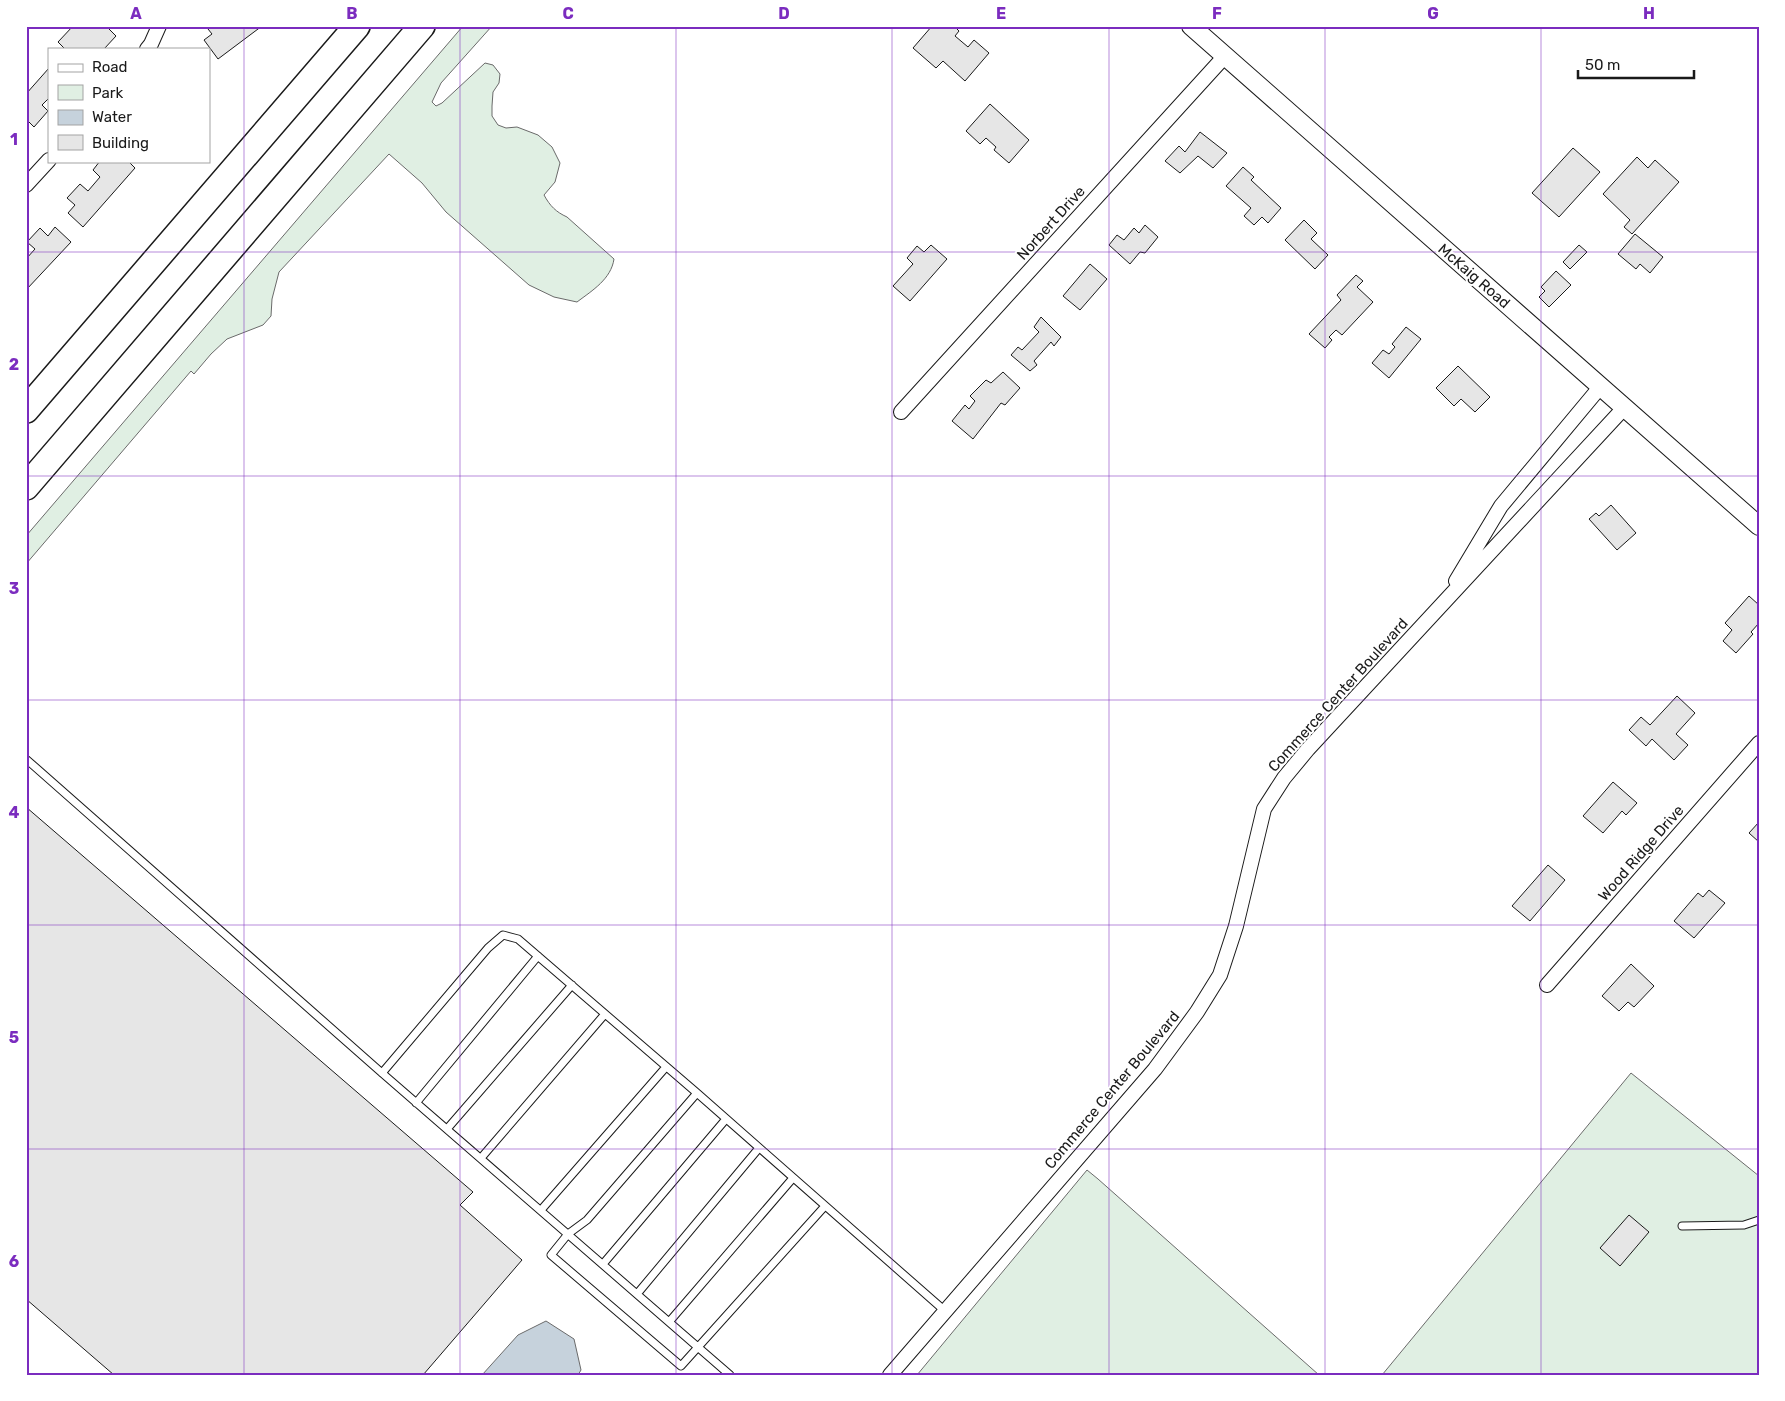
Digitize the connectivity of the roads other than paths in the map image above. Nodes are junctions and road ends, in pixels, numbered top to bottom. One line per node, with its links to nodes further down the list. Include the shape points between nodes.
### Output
1 (160, 26): 5 (street)
2 (357, 26): 11 (highway)
3 (422, 26): 13 (highway)
4 (1190, 26): 6 (street, McKaig Road)
5 (148, 48)
6 (1225, 56): 9 (street, McKaig Road); 12 (street, Norbert Drive)
7 (48, 161): 8 (street)
8 (26, 185)
9 (1601, 386): 10 (street, McKaig Road); 15 (street, Commerce Center Boulevard, via 1501,506)
10 (1624, 408): 14 (street, McKaig Road); 15 (street, Commerce Center Boulevard)
11 (26, 410)
12 (901, 412)
13 (26, 487)
14 (1759, 526)
15 (1441, 606): 38 (street, Commerce Center Boulevard, via 1308,749 1264,808 1226,959 1220,976 1197,1012 1155,1069)
16 (1759, 743): 20 (street, Wood Ridge Drive)
17 (26, 759): 23 (lane)
18 (538, 956): 19 (lane); 23 (lane, via 518,938 503,935 488,948); 25 (lane)
19 (572, 985): 21 (lane); 27 (lane)
20 (1548, 985)
21 (606, 1014): 22 (lane); 29 (lane)
22 (666, 1067): 24 (lane); 32 (lane)
23 (382, 1073): 25 (lane)
24 (697, 1094): 26 (lane); 35 (lane, via 587,1220)
25 (416, 1102): 27 (lane)
26 (726, 1119): 28 (lane); 36 (lane)
27 (447, 1129): 29 (lane)
28 (759, 1148): 30 (lane); 37 (lane)
29 (481, 1158): 32 (lane)
30 (793, 1178): 31 (lane); 39 (lane)
31 (824, 1206): 38 (lane); 40 (lane)
32 (541, 1210): 35 (lane)
33 (1759, 1220): 34 (lane, via 1744,1225)
34 (1682, 1226)
35 (568, 1234): 36 (lane); 40 (lane, via 551,1255 681,1366)
36 (603, 1264): 37 (lane)
37 (637, 1294): 39 (lane)
38 (945, 1311): 42 (street, Commerce Center Boulevard)
39 (669, 1322): 40 (lane)
40 (698, 1347): 41 (lane)
41 (730, 1375)
42 (890, 1375)

